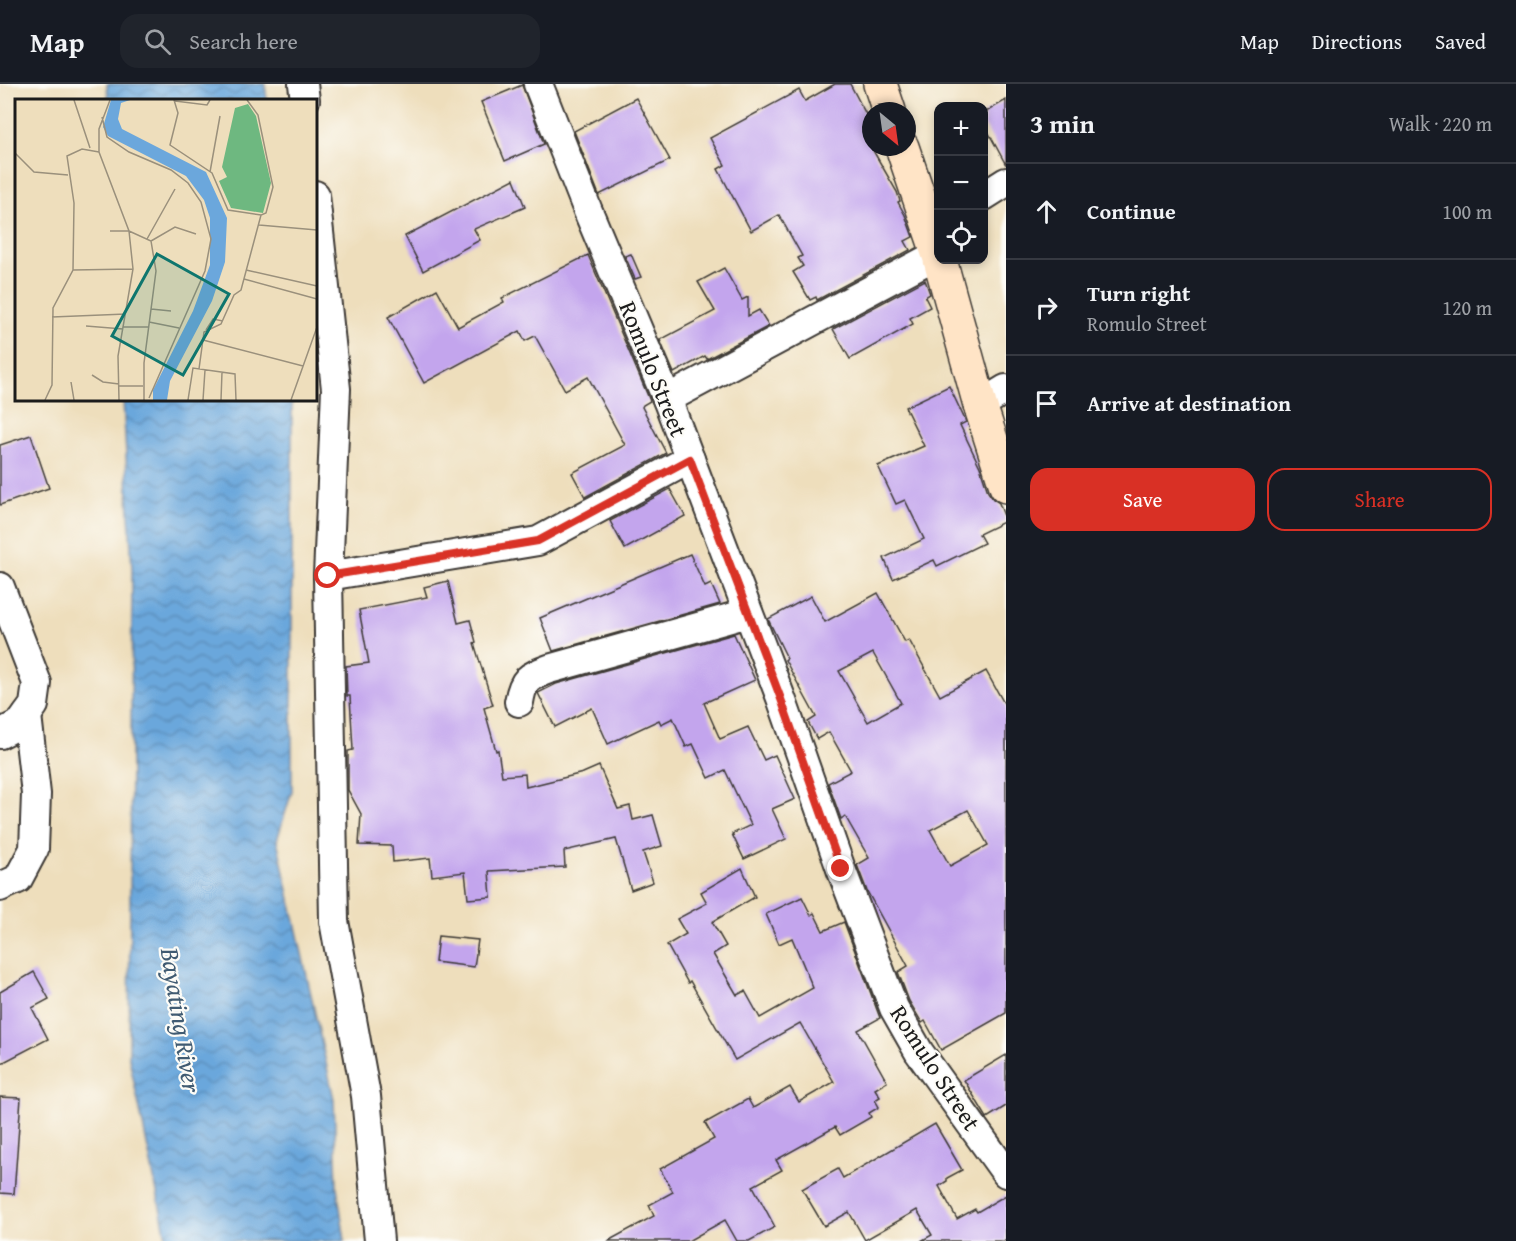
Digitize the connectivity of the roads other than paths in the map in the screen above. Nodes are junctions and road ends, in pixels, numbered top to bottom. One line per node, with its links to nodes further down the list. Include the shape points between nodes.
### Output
1 (303, 84): 4 (street)
2 (538, 84): 14 (street, Romulo Street)
3 (880, 84): 5 (street)
4 (305, 99)
5 (886, 102)
6 (905, 156): 10 (street)
7 (1006, 182): 8 (street)
8 (988, 193)
9 (316, 204): 17 (street, via 336,389)
10 (934, 235)
11 (934, 241): 14 (street)
12 (942, 264): 13 (street)
13 (993, 397): 16 (street)
14 (668, 399): 15 (street, Romulo Street)
15 (690, 459): 17 (street, via 538,541); 19 (street, Romulo Street)
16 (1006, 486)
17 (328, 576): 25 (street, via 334,921 366,1096)
18 (0, 587): 21 (street, via 37,683 34,705)
19 (748, 613): 20 (street, via 540,672 530,676 522,687); 24 (street, Romulo Street, via 894,1008 919,1052)
20 (519, 702)
21 (27, 715): 22 (street, via 21,723); 23 (street, via 36,794 34,849 18,879)
22 (0, 734)
23 (0, 887)
24 (1006, 1173)
25 (379, 1241)

